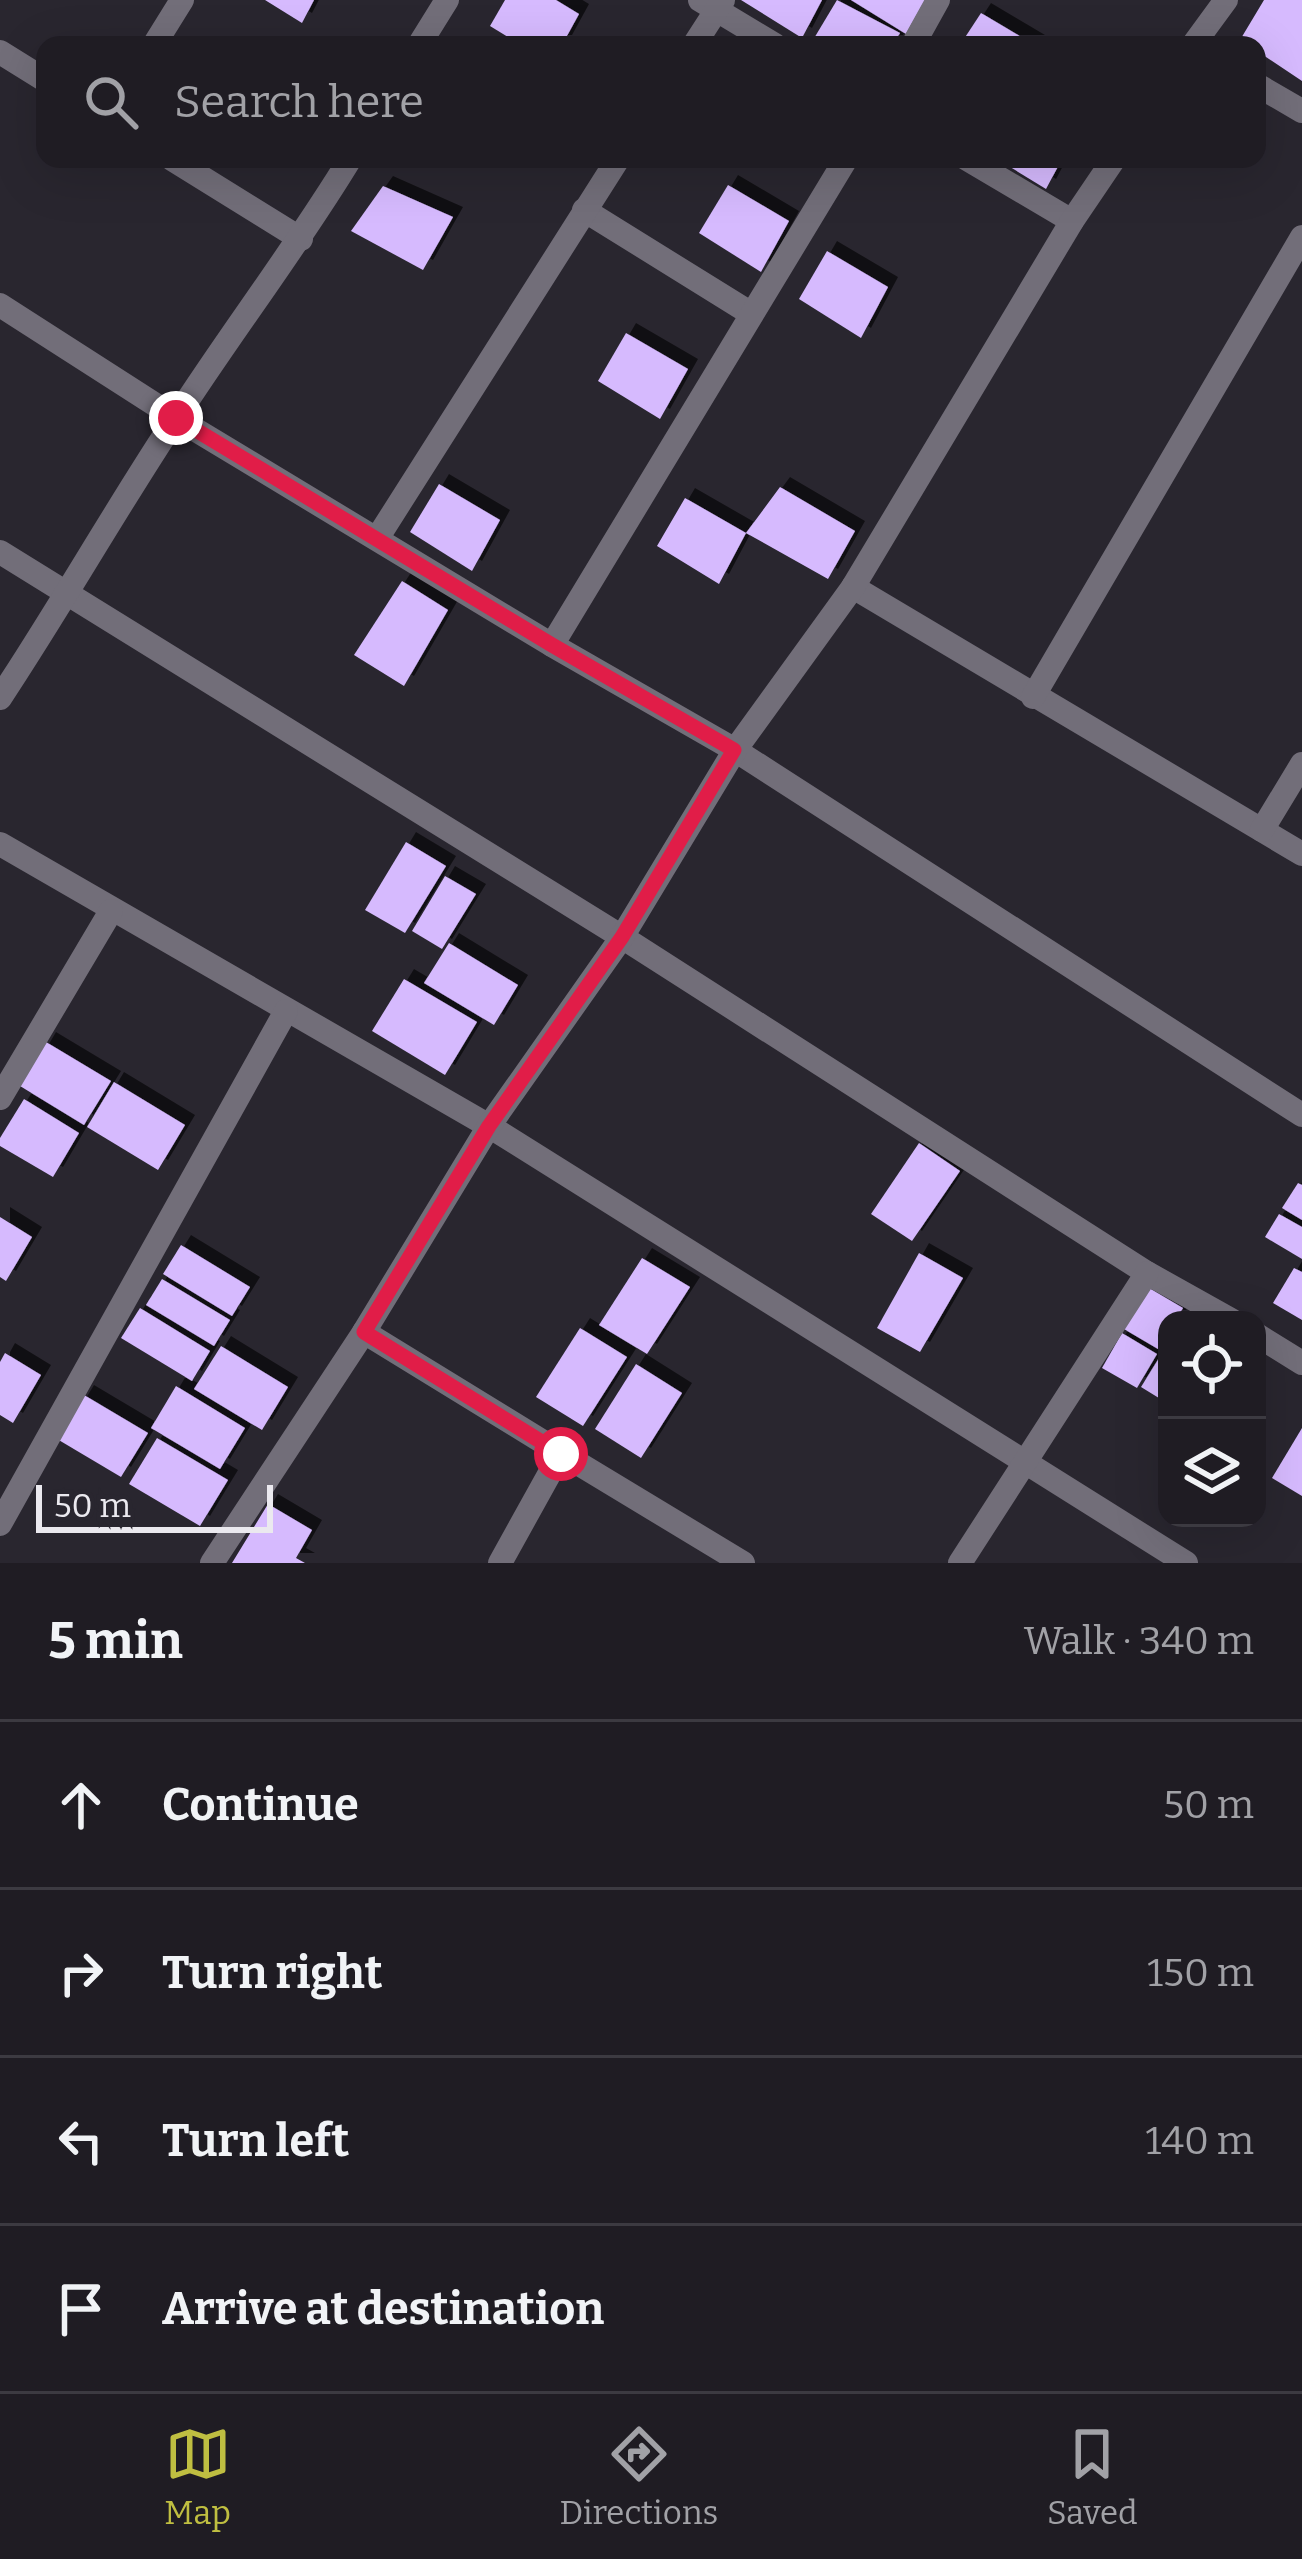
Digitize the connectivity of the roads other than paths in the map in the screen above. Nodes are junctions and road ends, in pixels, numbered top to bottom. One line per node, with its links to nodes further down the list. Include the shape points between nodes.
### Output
1 (182, 0): 6 (street)
2 (447, 0): 7 (street)
3 (938, 0): 10 (street)
4 (1226, 0): 11 (street)
5 (713, 4): 8 (street); 9 (street)
6 (160, 36)
7 (425, 36)
8 (698, 36)
9 (761, 36)
10 (918, 36)
11 (1200, 36)
12 (0, 52): 13 (street)
13 (36, 74)
14 (1266, 90): 15 (street)
15 (1302, 111)
16 (187, 168): 25 (street)
17 (345, 168): 25 (street)
18 (612, 168): 22 (street)
19 (840, 168): 27 (street)
20 (982, 168): 23 (street)
21 (1108, 168): 23 (street)
22 (584, 210): 27 (street); 29 (street)
23 (1072, 221): 31 (street)
24 (1302, 237): 35 (street)
25 (302, 239): 28 (street)
26 (0, 305): 28 (street)
27 (751, 313): 33 (street)
28 (176, 418): 29 (street); 32 (street)
29 (378, 537): 33 (street)
30 (0, 552): 32 (street)
31 (853, 587): 35 (street); 36 (street)
32 (70, 592): 34 (street); 42 (street)
33 (552, 645): 36 (street)
34 (0, 698)
35 (1034, 698): 38 (street)
36 (734, 750): 42 (street); 45 (street)
37 (1302, 764): 38 (street)
38 (1262, 830): 40 (street)
39 (0, 844): 41 (street)
40 (1302, 854)
41 (111, 911): 43 (street); 44 (street)
42 (622, 937): 46 (street); 47 (street)
43 (286, 1011): 46 (street); 54 (street)
44 (0, 1098)
45 (1302, 1115)
46 (489, 1126): 49 (street); 53 (street)
47 (1147, 1273): 48 (street); 53 (street)
48 (1215, 1311)
49 (364, 1332): 52 (street); 55 (street)
50 (1266, 1341): 51 (street)
51 (1302, 1363)
52 (561, 1454): 56 (street); 57 (street)
53 (1025, 1463): 58 (street); 59 (street)
54 (0, 1524)
55 (212, 1563)
56 (500, 1563)
57 (742, 1563)
58 (960, 1563)
59 (1186, 1563)

